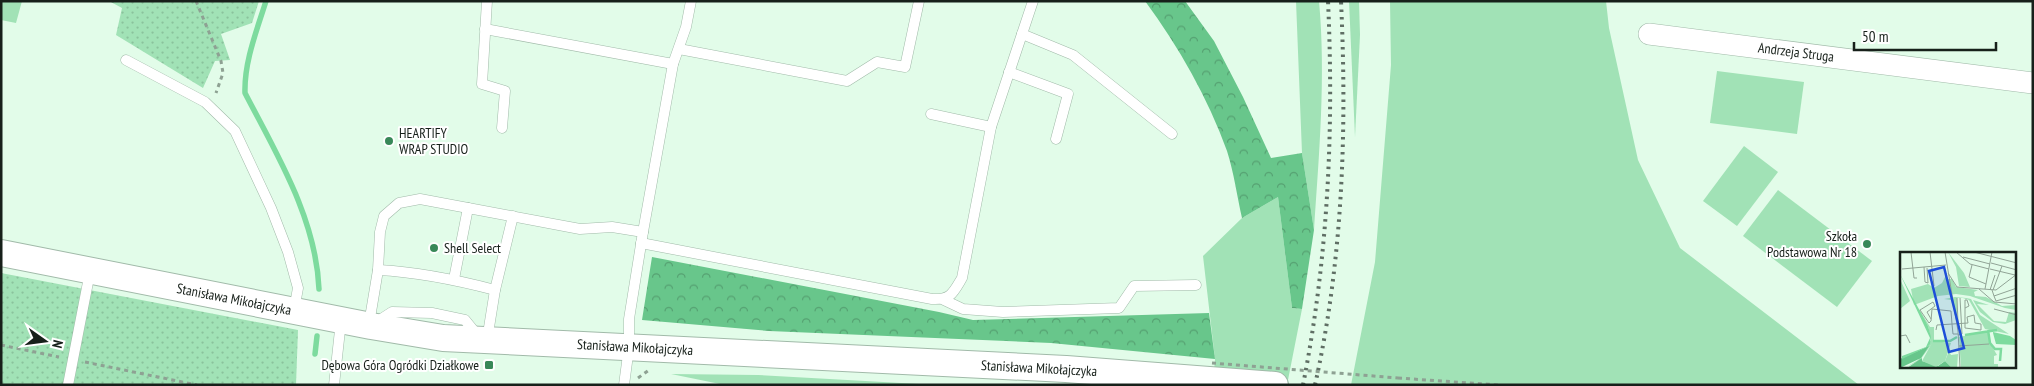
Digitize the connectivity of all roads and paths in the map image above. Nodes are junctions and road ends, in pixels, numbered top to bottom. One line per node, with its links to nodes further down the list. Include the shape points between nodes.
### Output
1 (196, 1): 14 (path, via 223,73)
2 (487, 1): 6 (lane)
3 (691, 1): 9 (lane)
4 (919, 1): 9 (lane, via 905,68 876,62 847,81)
5 (1033, 1): 7 (lane)
6 (485, 29): 11 (lane); 17 (lane, via 482,84 505,91)
7 (1022, 34): 12 (lane); 18 (lane, via 1072,55)
8 (1648, 34): 13 (street, Andrzeja Struga)
9 (679, 49): 11 (lane)
10 (126, 60): 14 (lane, via 206,102)
11 (673, 64): 22 (lane)
12 (1009, 72): 16 (lane); 19 (lane, via 1068,94)
13 (2033, 82)
14 (211, 108): 30 (lane, via 235,131 278,226 298,288)
15 (931, 114): 16 (lane)
16 (991, 126): 29 (lane, via 962,278 953,293)
17 (502, 128)
18 (1172, 134)
19 (1056, 139)
20 (468, 208): 21 (lane); 24 (lane, via 420,199 399,203 384,216); 26 (lane)
21 (513, 216): 22 (lane, via 580,229 612,227); 28 (lane)
22 (642, 238): 29 (lane); 35 (lane, via 629,319)
23 (1, 253): 25 (street, Stanisława Mikołajczyka)
24 (378, 270): 26 (lane); 32 (lane)
25 (90, 271): 30 (street, Stanisława Mikołajczyka); 36 (lane)
26 (454, 280): 28 (lane)
27 (1196, 286): 29 (lane, via 1134,286 1119,308 1003,312 963,309)
28 (495, 290): 33 (lane)
29 (944, 300)
30 (293, 311): 31 (street, Stanisława Mikołajczyka)
31 (341, 320): 32 (street, Stanisława Mikołajczyka); 41 (lane)
32 (370, 326): 33 (street, Stanisława Mikołajczyka)
33 (485, 341): 35 (street, Stanisława Mikołajczyka)
34 (1, 345): 36 (path)
35 (629, 347): 37 (street, Stanisława Mikołajczyka, via 1066,369); 38 (lane)
36 (73, 360): 39 (lane); 40 (path)
37 (1212, 371): 42 (street, Stanisława Mikołajczyka); 43 (path, bridge)
38 (627, 384)
39 (68, 385)
40 (197, 385)
41 (334, 385)
42 (1276, 385)
43 (1500, 385)

